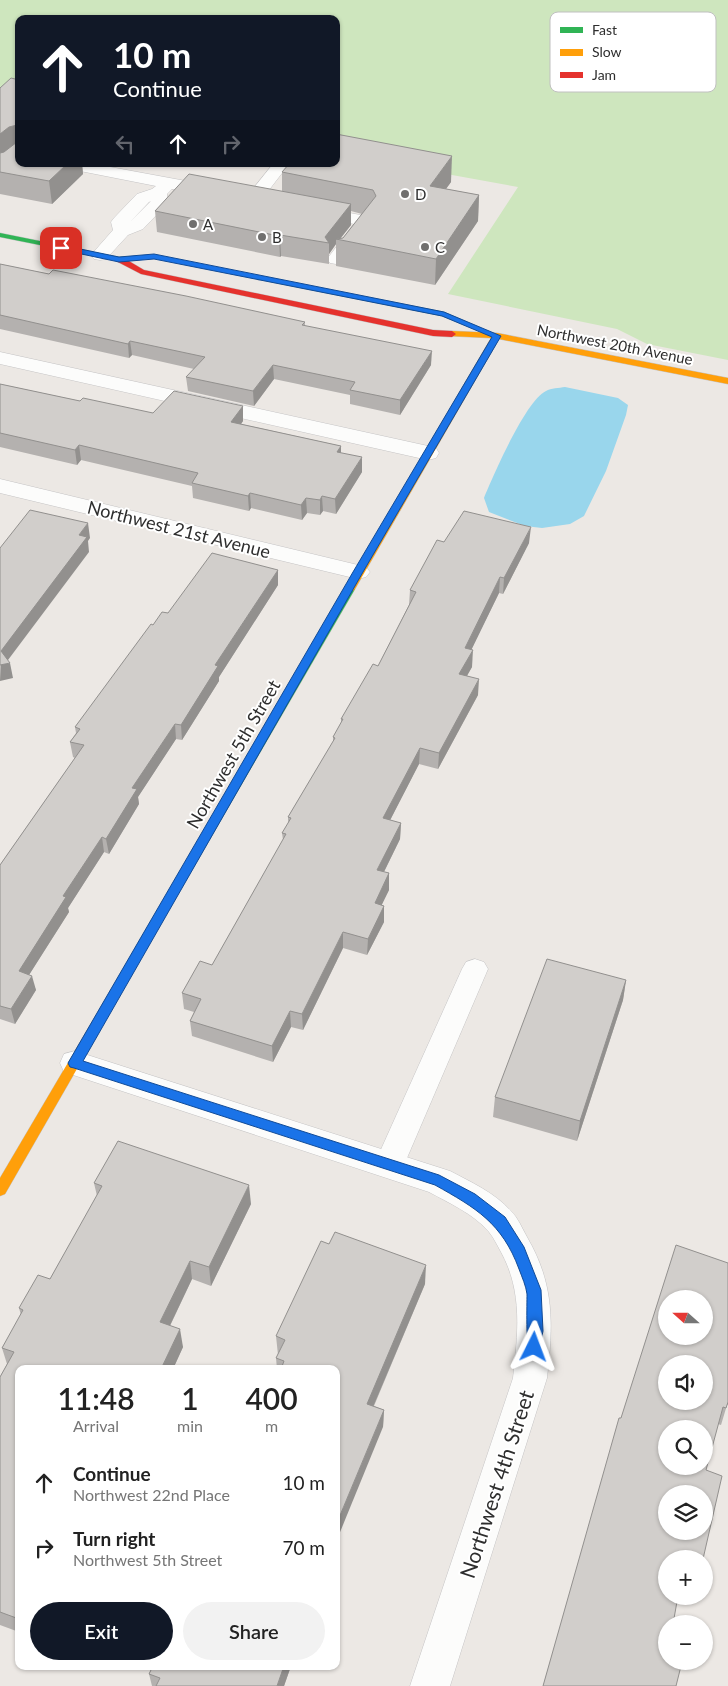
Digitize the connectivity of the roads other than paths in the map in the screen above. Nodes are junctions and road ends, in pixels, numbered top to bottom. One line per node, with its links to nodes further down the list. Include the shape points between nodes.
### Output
1 (108, 167): 3 (lane)
2 (279, 167): 5 (lane)
3 (134, 169): 4 (lane)
4 (163, 188): 5 (lane); 9 (lane, via 160,200 137,225 122,231)
5 (253, 199): 6 (lane)
6 (272, 202)
7 (300, 208): 12 (lane, via 365,221)
8 (0, 235): 9 (street, Northwest 20th Avenue)
9 (100, 256): 11 (street, Northwest 20th Avenue)
10 (146, 257): 11 (street, Northwest 20th Avenue)
11 (119, 259): 14 (street, Northwest 20th Avenue, via 141,272 433,333)
12 (336, 259)
13 (251, 276): 14 (street, Northwest 20th Avenue, via 444,314)
14 (496, 336): 16 (street, Northwest 20th Avenue); 17 (street, Northwest 5th Street)
15 (0, 358): 17 (street)
16 (728, 381)
17 (428, 453): 19 (street, Northwest 5th Street)
18 (0, 486): 19 (street, Northwest 21st Avenue)
19 (358, 572): 21 (street, Northwest 5th Street)
20 (475, 969): 22 (lane)
21 (74, 1063): 22 (street, Northwest 4th Street); 23 (street, Northwest 5th Street)
22 (389, 1164): 24 (street, Northwest 4th Street, via 439,1181 470,1198 500,1222 519,1251 534,1290 536,1331 530,1378)
23 (0, 1190)
24 (430, 1686)

